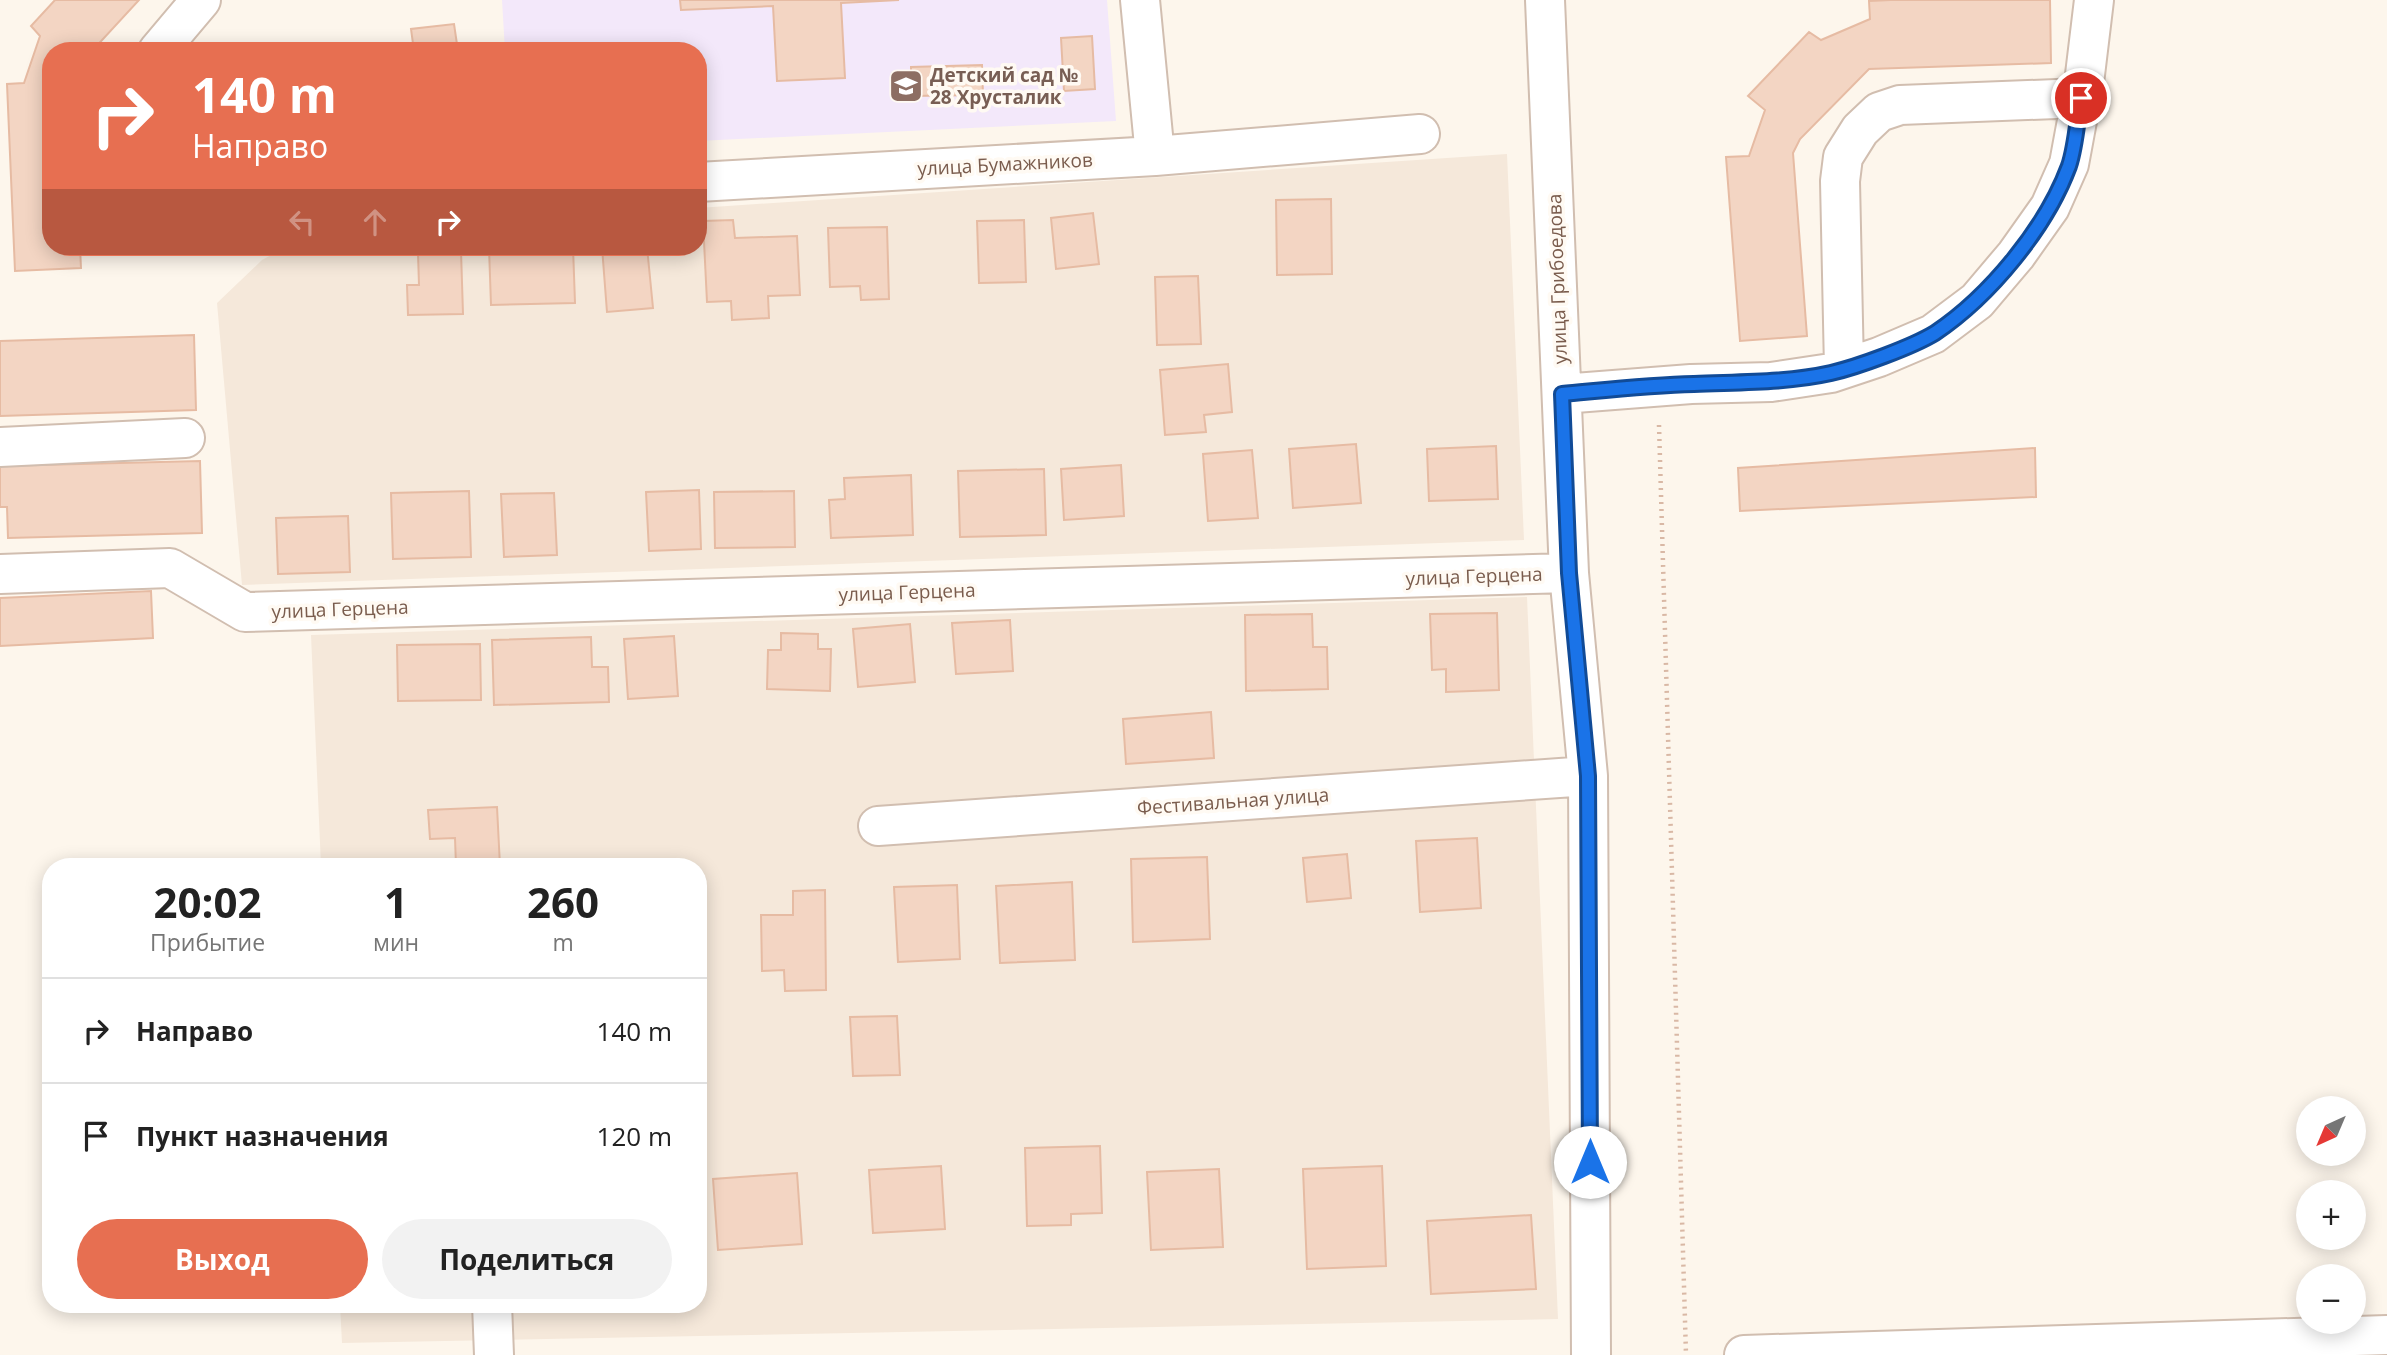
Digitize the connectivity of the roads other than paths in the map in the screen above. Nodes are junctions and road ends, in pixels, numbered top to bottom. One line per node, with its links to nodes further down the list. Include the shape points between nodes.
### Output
1 (201, 0): 5 (street)
2 (1140, 0): 8 (street)
3 (1545, 0): 11 (street, улица Грибоедова)
4 (2094, 0): 6 (street)
5 (166, 42)
6 (2081, 98): 10 (street, via 2069,164 2050,207 1976,301 1933,334); 10 (street, via 1900,105 1879,112 1860,131 1843,157 1840,181)
7 (1420, 134): 8 (street, улица Бумажников)
8 (1156, 156): 9 (street, улица Бумажников)
9 (707, 181)
10 (1844, 368): 11 (street, via 1771,382)
11 (1562, 394): 14 (street, улица Грибоедова)
12 (185, 438): 13 (street)
13 (0, 447)
14 (1569, 573): 15 (street, улица Герцена, via 245,612 170,568); 16 (street, улица Грибоедова)
15 (0, 574)
16 (1588, 776): 17 (street, Фестивальная улица); 22 (street, улица Грибоедова)
17 (878, 826)
18 (492, 1313): 21 (street)
19 (2387, 1335): 20 (street)
20 (2100, 1350): 23 (street)
21 (494, 1355)
22 (1591, 1355)
23 (1744, 1355)

